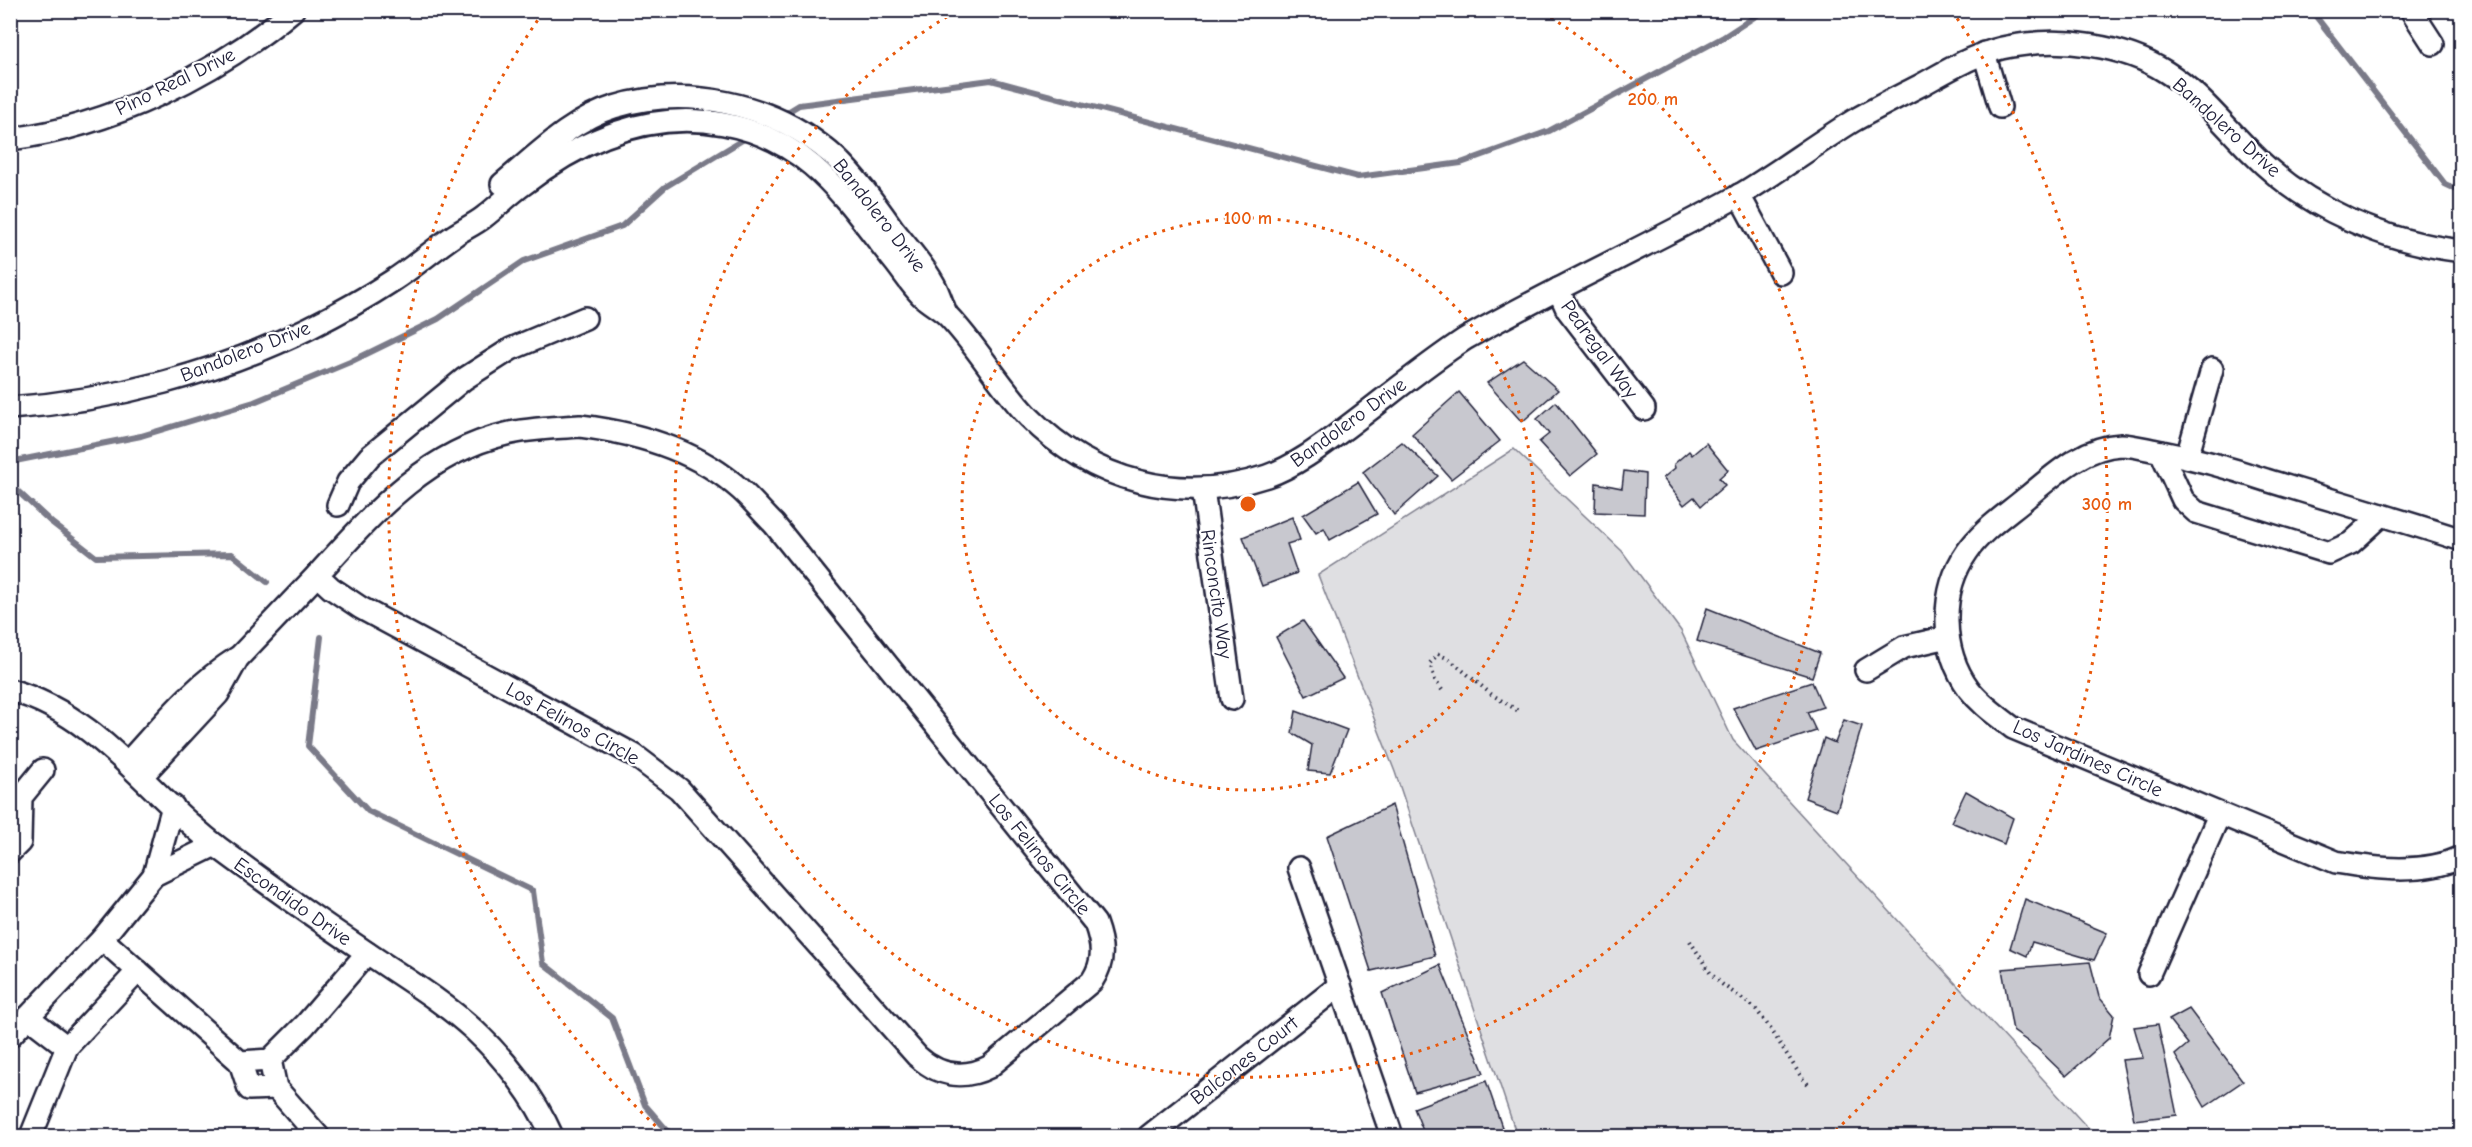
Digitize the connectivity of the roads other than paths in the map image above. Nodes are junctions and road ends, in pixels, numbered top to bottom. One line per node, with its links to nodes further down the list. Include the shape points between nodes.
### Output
1 (293, 10): 6 (street, Pino Real Drive, via 210,69 137,105 50,132)
2 (2411, 10): 3 (street)
3 (2433, 44)
4 (1984, 53): 5 (street); 7 (street, Bandolero Drive, via 1854,121); 9 (street, Bandolero Drive, via 2013,45 2059,41 2115,50 2166,72 2203,102 2256,157 2307,197 2397,239)
5 (2000, 107)
6 (10, 139)
7 (1739, 195): 10 (street); 11 (street, Bandolero Drive)
8 (455, 235): 12 (street, Bandolero Drive, via 527,181 618,130 660,120 724,124 757,132 789,147 827,177 922,296); 12 (street, Bandolero Drive, via 463,216 548,146 594,115 647,100 675,98 724,103 753,108 830,152 934,284); 15 (street, Bandolero Drive, via 392,282 310,328 264,348 209,369 113,395)
9 (2462, 251)
10 (1780, 273)
11 (1558, 289): 16 (street, Pedregal Way, via 1567,309); 19 (street, Bandolero Drive, via 1426,364 1320,447 1288,466 1237,484)
12 (946, 314): 19 (street, Bandolero Drive, via 1027,414 1079,458 1145,484)
13 (585, 318): 21 (street, via 511,349 464,379 370,456 333,501)
14 (2212, 369): 18 (street)
15 (10, 408)
16 (1644, 409)
17 (2161, 452): 18 (street, Los Jardines Circle); 20 (street, via 2183,501 2191,509 2329,553 2351,543); 24 (street, Los Jardines Circle, via 2120,446 2077,459 1980,537 1956,571 1949,594)
18 (2187, 457): 20 (street, Los Jardines Circle)
19 (1203, 489): 27 (street, Rinconcito Way)
20 (2382, 515): 22 (street, Los Jardines Circle)
21 (361, 526): 23 (street, Los Felinos Circle); 23 (street, Los Felinos Circle, via 398,490 440,460 486,440 518,432 580,426 613,430 685,453 706,465 740,489 774,524 1095,923 1103,950 1099,970 1084,988 989,1067 964,1075 935,1070 917,1056 664,776 634,755 361,608)
22 (2462, 540)
23 (317, 575): 28 (street, Los Felinos Circle, via 238,658 218,694)
24 (1948, 637): 25 (street, via 1904,647); 31 (street, Los Jardines Circle, via 1959,674 1970,691 2013,728)
25 (1866, 670)
26 (10, 690): 28 (street, Escondido Drive, via 30,695 63,713 108,744)
27 (1232, 699)
28 (135, 769): 30 (street, Escondido Drive)
29 (43, 770): 33 (street, via 21,797 20,842)
30 (173, 806): 32 (street, Escondido Drive); 36 (street)
31 (2219, 815): 34 (street, Los Jardines Circle, via 2347,864 2405,869); 40 (street)
32 (215, 845): 36 (street); 38 (street, Escondido Drive)
33 (10, 852)
34 (2462, 857)
35 (1299, 868): 41 (street)
36 (154, 875): 37 (street)
37 (102, 939): 39 (street); 42 (street)
38 (367, 953): 45 (street); 50 (street, Escondido Drive, via 451,1010 476,1032 525,1091)
39 (138, 971): 44 (street); 46 (street)
40 (2149, 974)
41 (1340, 985): 51 (street, Balcones Court); 52 (street)
42 (28, 1017): 43 (street); 44 (street)
43 (10, 1036)
44 (67, 1047): 48 (street)
45 (270, 1060): 46 (street); 47 (street)
46 (240, 1062): 47 (street, via 249,1089)
47 (276, 1088): 49 (street)
48 (31, 1137)
49 (318, 1137)
50 (552, 1137)
51 (1149, 1137)
52 (1392, 1137)

